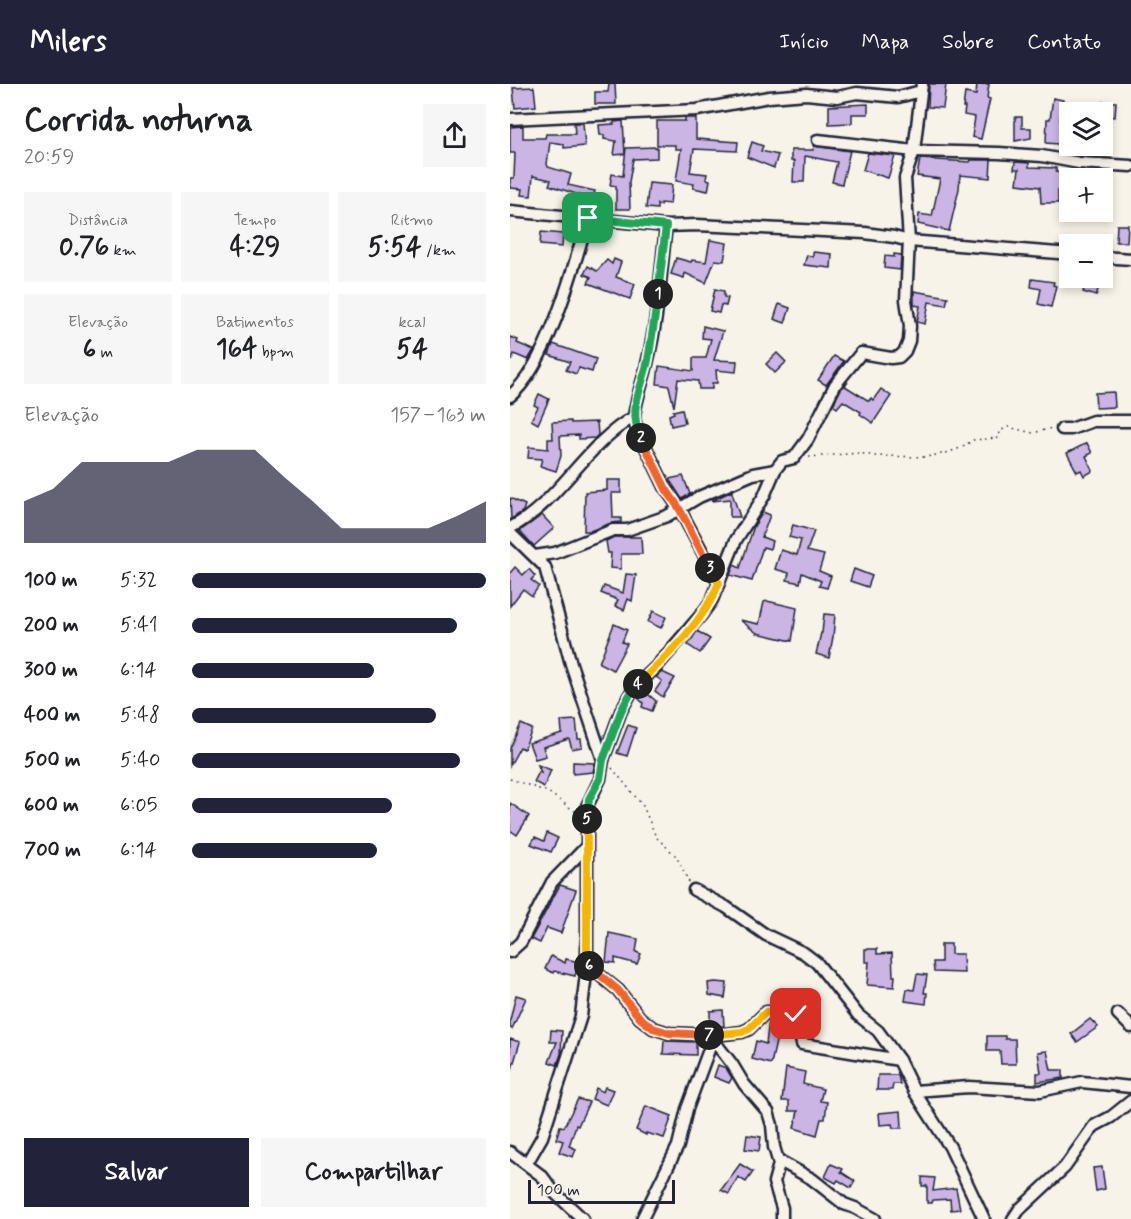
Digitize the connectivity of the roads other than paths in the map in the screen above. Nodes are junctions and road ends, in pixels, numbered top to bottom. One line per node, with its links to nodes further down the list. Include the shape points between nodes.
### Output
1 (922, 88): 2 (street, via 898,97 806,94 697,110); 4 (street)
2 (510, 119)
3 (818, 140): 4 (street)
4 (914, 151): 5 (street, via 1032,155); 9 (street, via 905,178)
5 (1131, 166)
6 (510, 211): 7 (street)
7 (588, 218): 8 (street); 13 (street, via 546,342 523,383)
8 (666, 226): 9 (street, via 865,233); 14 (street, via 653,331)
9 (909, 241): 10 (street); 17 (street, via 906,300 910,326 905,351 891,358 861,353 835,385 813,431 794,458 782,461)
10 (1059, 253)
11 (1113, 257): 12 (street)
12 (1131, 259)
13 (510, 396)
14 (634, 417): 18 (street, via 666,489); 19 (street, via 610,432 541,505)
15 (1131, 421): 16 (street, via 1093,421)
16 (1062, 429)
17 (775, 470): 18 (street, via 753,474); 21 (street, via 764,496 736,540)
18 (679, 508): 20 (street, via 627,530 613,530 555,553); 21 (street)
19 (510, 530): 20 (street)
20 (535, 556): 22 (street, via 550,580 571,664)
21 (719, 583): 22 (street, via 702,614 633,689)
22 (603, 760): 23 (street, via 600,779 587,806)
23 (586, 847): 25 (street, via 552,882 521,942); 26 (street)
24 (694, 890): 30 (street, via 817,963)
25 (510, 952)
26 (587, 965): 29 (street, via 618,990 653,1028); 36 (street, via 581,1016 542,1137)
27 (1118, 1014): 28 (street)
28 (1131, 1027)
29 (714, 1038): 30 (street, via 749,1029 766,1012 793,1012 802,1044); 35 (street, via 744,1084 766,1108); 38 (street, via 687,1109 678,1146)
30 (899, 1060): 32 (street)
31 (1131, 1088): 32 (street, via 1082,1083 1041,1091 969,1087)
32 (914, 1091): 41 (street, via 950,1147)
33 (1131, 1101): 42 (street, via 1094,1126 1065,1167)
34 (510, 1152): 36 (street)
35 (778, 1160): 39 (street, via 774,1182); 40 (street, via 812,1179 844,1204)
36 (527, 1163): 37 (street)
37 (583, 1219)
38 (642, 1219)
39 (782, 1219)
40 (875, 1219)
41 (984, 1219)
42 (1013, 1219)

